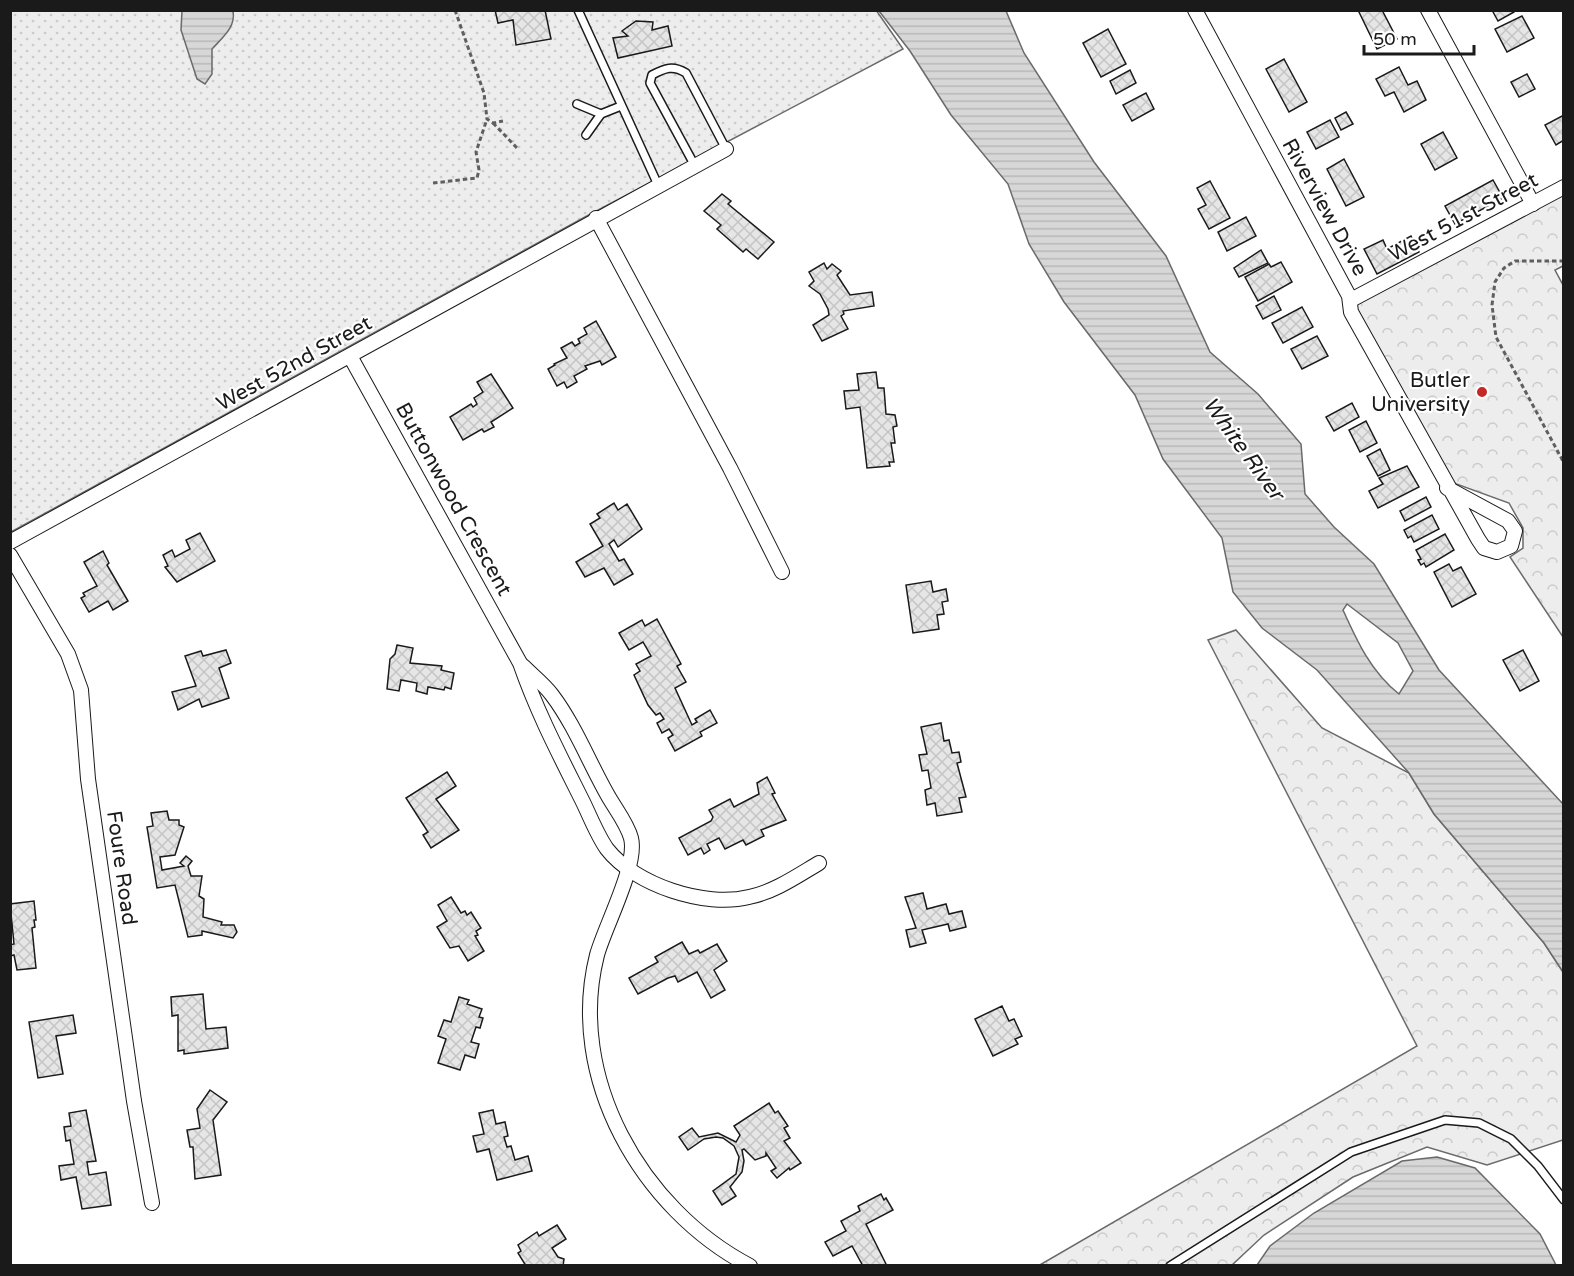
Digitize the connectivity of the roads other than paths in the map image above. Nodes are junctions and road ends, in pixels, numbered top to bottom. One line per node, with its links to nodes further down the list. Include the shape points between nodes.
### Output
1 (578, 10): 5 (lane)
2 (1195, 10): 14 (street, Riverview Drive)
3 (1428, 10): 12 (street)
4 (577, 104): 6 (lane)
5 (621, 106): 6 (lane); 10 (lane)
6 (601, 114): 7 (lane)
7 (586, 135)
8 (726, 149): 9 (street, West 52nd Street); 9 (lane, via 686,73 676,67 652,75 650,83)
9 (695, 166): 10 (street, West 52nd Street)
10 (658, 185): 13 (street, West 52nd Street)
11 (1563, 187): 12 (street, West 51st Street)
12 (1533, 204): 14 (street, West 51st Street)
13 (596, 218): 15 (street, West 52nd Street); 19 (street)
14 (1351, 300): 16 (street, Riverview Drive, via 1351,312)
15 (350, 356): 17 (street, West 52nd Street); 20 (street, Buttonwood Crescent)
16 (1447, 489): 16 (street, Riverview Drive, via 1484,548 1497,552 1511,546 1515,531 1508,521)
17 (10, 542)
18 (10, 555): 24 (street, Foure Road, via 68,654 81,690 88,779)
19 (782, 572)
20 (520, 663): 22 (street, via 537,711 607,849); 22 (street, via 552,694 632,838)
21 (819, 863): 22 (street, via 765,892 724,900 683,894)
22 (628, 870): 25 (street, via 602,940 591,987 590,1034 600,1088 622,1136 668,1201 709,1240)
23 (1563, 1200): 26 (lane, via 1538,1166 1511,1139 1479,1123 1445,1120 1351,1152)
24 (152, 1203)
25 (750, 1266)
26 (1170, 1266)

